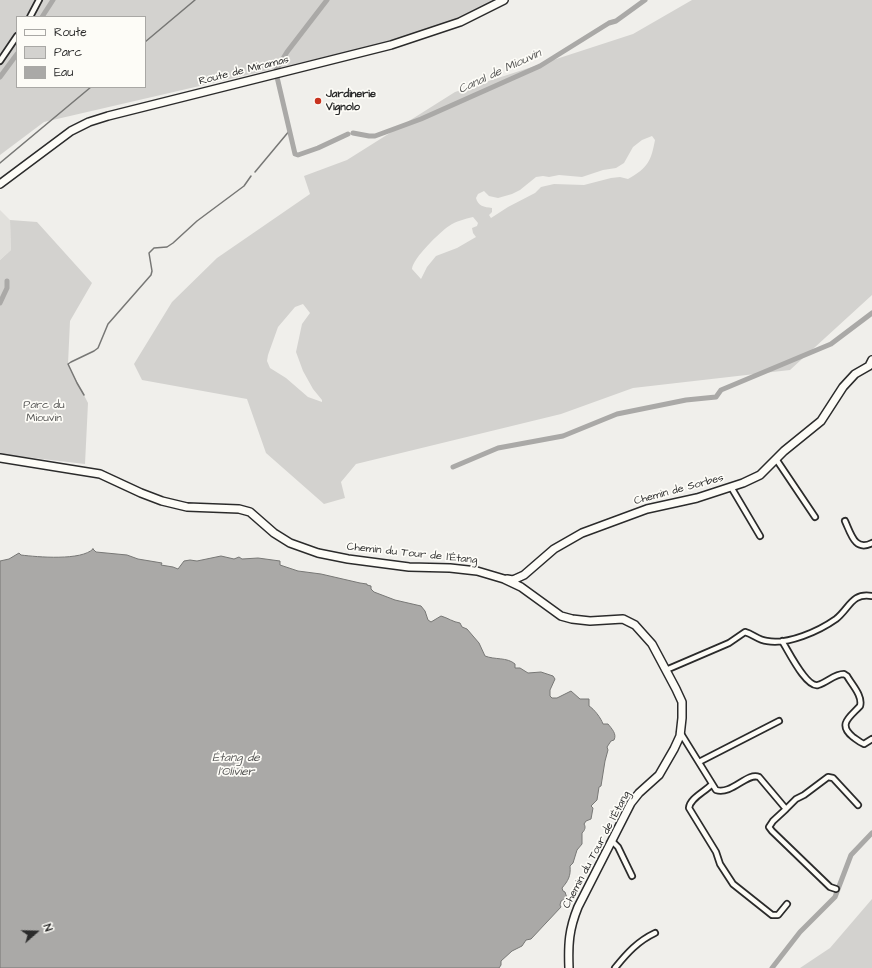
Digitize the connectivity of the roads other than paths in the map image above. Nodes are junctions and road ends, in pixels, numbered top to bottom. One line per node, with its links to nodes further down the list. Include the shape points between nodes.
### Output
1 (39, 0): 3 (street)
2 (504, 0): 6 (street, Route de Miramas, via 460,22 391,45 89,122 58,140)
3 (31, 16)
4 (16, 37): 5 (street)
5 (0, 61)
6 (1, 184)
7 (872, 360): 9 (street, Chemin de Sorbes, via 869,366 855,374 842,387 821,421)
8 (0, 458): 15 (street, Chemin du Tour de l'Étang, via 100,474 162,501 250,512 290,543 318,553 409,567 477,571)
9 (776, 459): 10 (street, Chemin de Sorbes, via 760,475); 11 (street)
10 (731, 487): 13 (street); 15 (street, Chemin de Sorbes, via 698,498 647,509 582,533 554,549 524,575 513,580)
11 (815, 517)
12 (844, 521): 14 (street, via 857,544 865,547)
13 (760, 536)
14 (872, 543)
15 (504, 579): 18 (street, Chemin du Tour de l'Étang, via 521,587 561,616 590,621 623,619 634,625 652,644)
16 (872, 596): 17 (street, via 858,596 838,618 820,629 802,637)
17 (782, 641): 18 (street, via 767,642 752,633 744,632 729,643); 21 (street, via 805,679 812,684 820,684 837,674 847,676 861,703 845,722 846,732 860,743 864,744)
18 (666, 670): 20 (street, Chemin du Tour de l'Étang, via 682,702)
19 (779, 720): 22 (street)
20 (680, 732): 22 (street); 26 (street, Chemin du Tour de l'Étang, via 674,749 659,775 631,804)
21 (872, 739)
22 (699, 762): 23 (street)
23 (712, 784): 25 (street, via 716,790 724,792 756,776 759,777); 29 (street, via 692,800 689,808 716,852 720,864 738,888 772,915 778,915)
24 (858, 804): 25 (street, via 833,778 828,778 796,799)
25 (786, 809): 28 (street, via 769,827 830,887)
26 (612, 841): 27 (street, via 618,847); 31 (street, Chemin du Tour de l'Étang, via 572,922)
27 (632, 876)
28 (836, 889)
29 (787, 904)
30 (655, 933): 32 (street, via 637,944)
31 (569, 968)
32 (615, 968)

